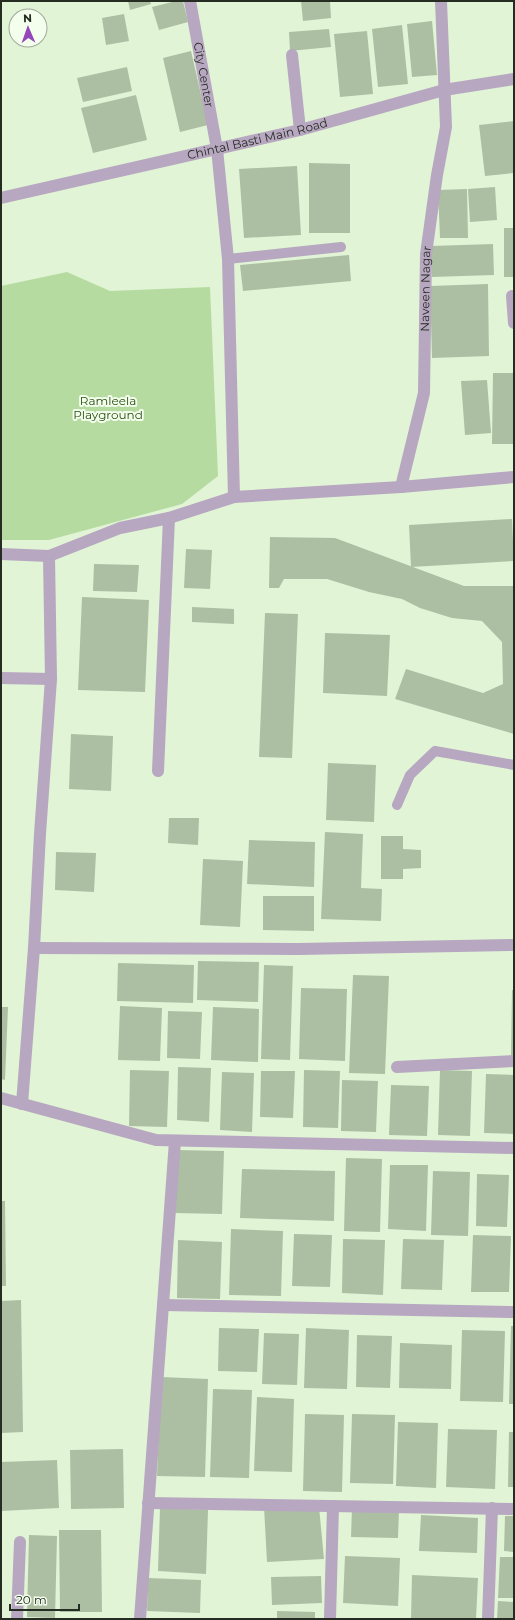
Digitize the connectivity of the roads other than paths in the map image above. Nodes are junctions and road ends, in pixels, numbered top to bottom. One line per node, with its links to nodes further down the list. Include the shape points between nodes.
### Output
1 (190, 1): 7 (street, City Center)
2 (441, 1): 5 (street, Naveen Nagar)
3 (292, 55): 6 (street)
4 (514, 78): 5 (street, Chintal Basti Main Road)
5 (444, 90): 6 (street, Chintal Basti Main Road); 14 (street, Naveen Nagar, via 446,127 426,254 424,393)
6 (300, 130): 7 (street, Chintal Basti Main Road)
7 (217, 149): 8 (street, Chintal Basti Main Road); 10 (street, City Center)
8 (1, 198)
9 (341, 247): 10 (lane)
10 (228, 259): 15 (street, City Center)
11 (512, 296): 12 (street)
12 (514, 323)
13 (514, 477): 14 (street)
14 (401, 487): 15 (street)
15 (234, 497): 16 (street)
16 (169, 518): 18 (street, via 120,528); 22 (street)
17 (1, 554): 18 (street)
18 (49, 556): 20 (street)
19 (1, 678): 20 (street)
20 (51, 679): 25 (street)
21 (514, 765): 23 (lane, via 435,751 410,775)
22 (158, 771)
23 (397, 805)
24 (514, 945): 25 (street, via 298,949)
25 (34, 948): 29 (street)
26 (514, 1061): 27 (street)
27 (397, 1067)
28 (1, 1098): 29 (street)
29 (22, 1104): 30 (street, via 156,1140)
30 (174, 1140): 31 (street); 32 (street)
31 (514, 1148)
32 (163, 1305): 33 (street); 34 (street)
33 (514, 1312)
34 (148, 1503): 35 (street); 40 (street)
35 (333, 1506): 36 (street); 41 (street)
36 (492, 1508): 37 (street); 42 (street)
37 (514, 1509)
38 (20, 1542): 39 (street)
39 (17, 1619)
40 (140, 1619)
41 (330, 1619)
42 (488, 1619)

